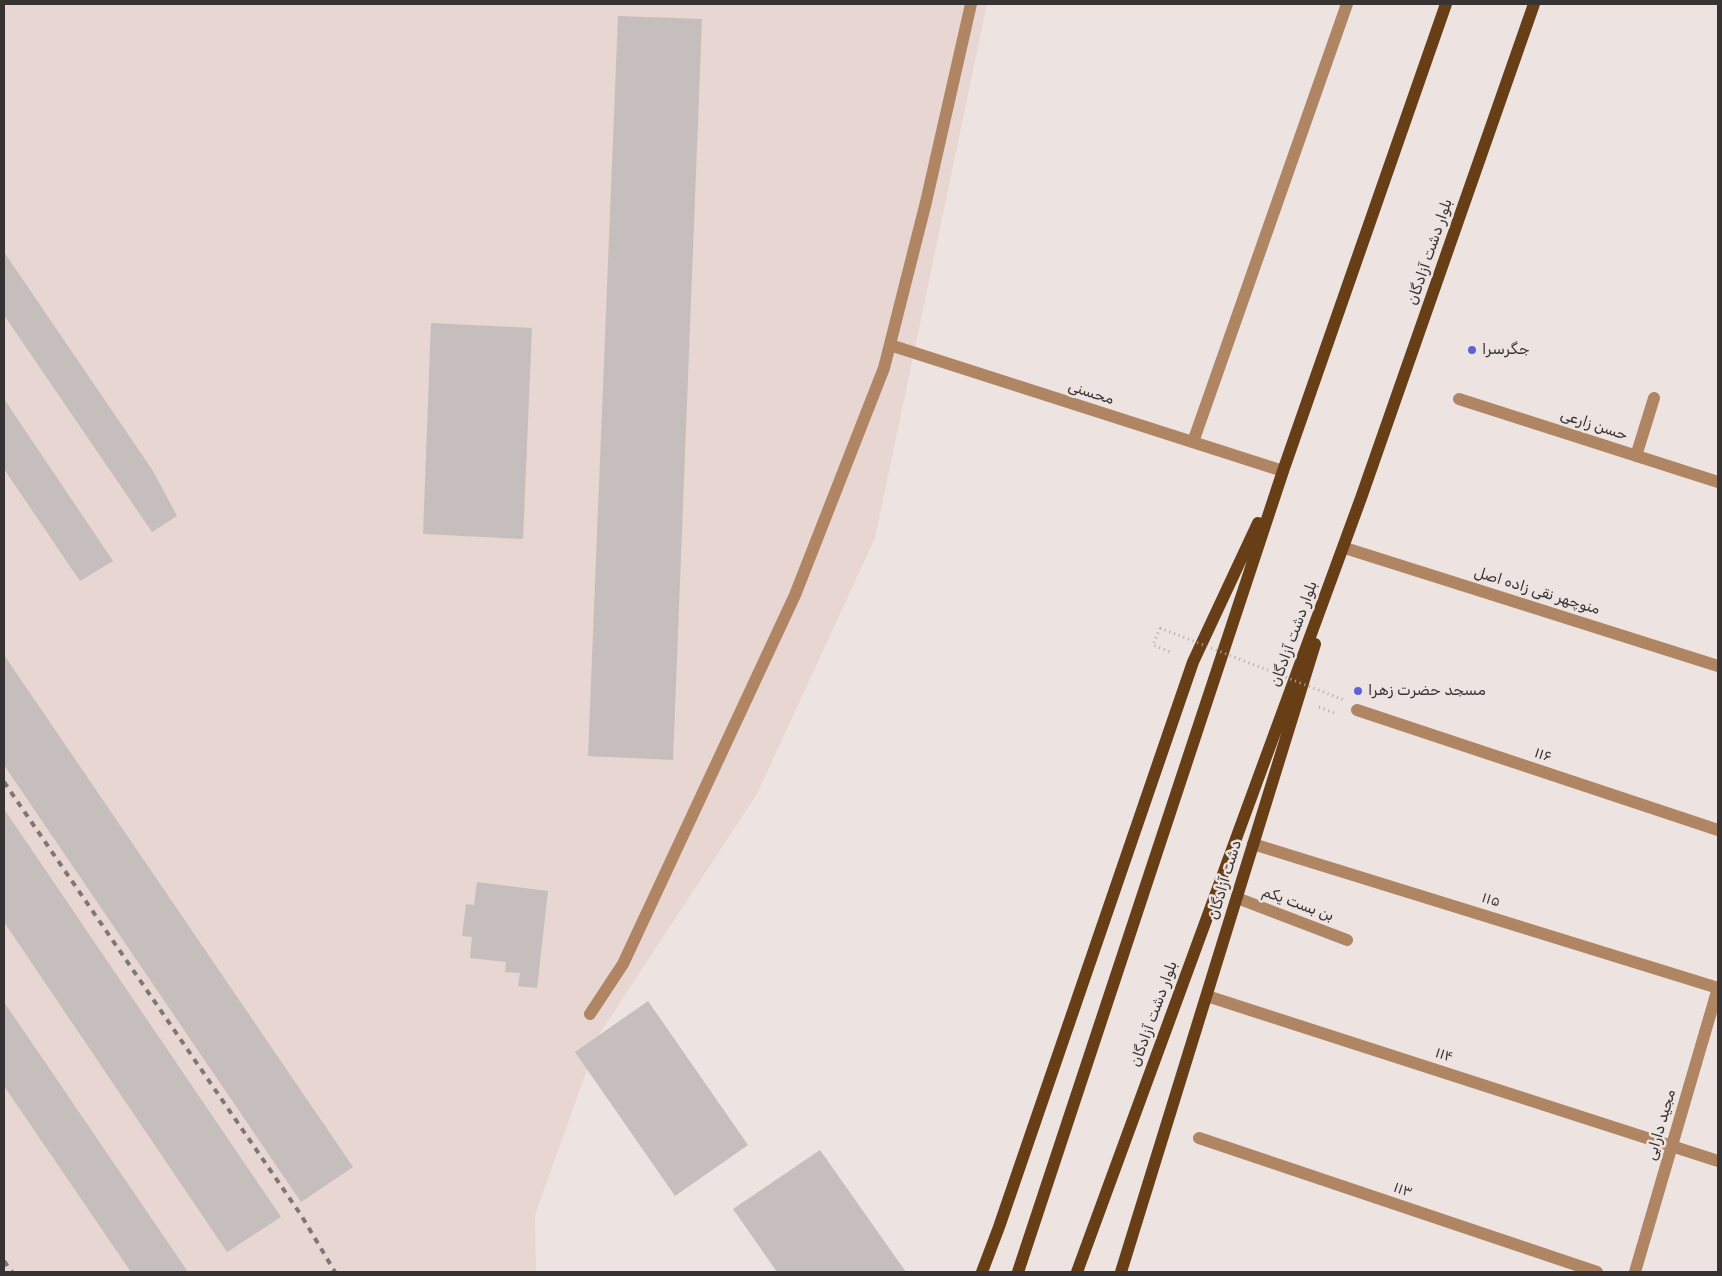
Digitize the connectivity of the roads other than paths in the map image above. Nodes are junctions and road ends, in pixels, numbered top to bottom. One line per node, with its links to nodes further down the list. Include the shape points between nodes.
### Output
1 (971, 4): 5 (street)
2 (1347, 4): 8 (street)
3 (1446, 4): 10 (main road)
4 (1534, 4): 12 (main road, بلوار دشت آزادگان)
5 (890, 345): 8 (street, محسنی); 22 (street, via 884,368 795,595 623,964)
6 (1654, 398): 9 (street)
7 (1459, 399): 9 (street, حسن زارعی)
8 (1193, 442): 10 (street, محسنی)
9 (1636, 456): 11 (street, حسن زارعی)
10 (1283, 471): 26 (main road, via 1194,662); 27 (main road)
11 (1718, 482)
12 (1361, 498): 13 (main road, دشت آزادگان); 28 (main road, بلوار دشت آزادگان)
13 (1345, 548): 14 (street, منوچهر نقی‌ زاده اصل); 17 (main road, دشت آزادگان)
14 (1718, 666)
15 (1356, 710): 16 (street, ۱۱۶)
16 (1718, 830)
17 (1253, 844): 18 (main road, دشت آزادگان); 20 (street, ۱۱۵)
18 (1237, 898): 19 (street, بن بست یکم); 21 (main road, دشت آزادگان)
19 (1347, 940)
20 (1718, 988): 24 (street, مجید دارابی)
21 (1206, 996): 24 (street, ۱۱۴); 29 (main road, دشت آزادگان)
22 (590, 1014)
23 (1199, 1138): 30 (street, ۱۱۳)
24 (1672, 1146): 25 (street, ۱۱۴); 31 (street, مجید دارابی)
25 (1718, 1161)
26 (982, 1272)
27 (1018, 1272)
28 (1077, 1272)
29 (1121, 1272)
30 (1597, 1272)
31 (1635, 1272)

